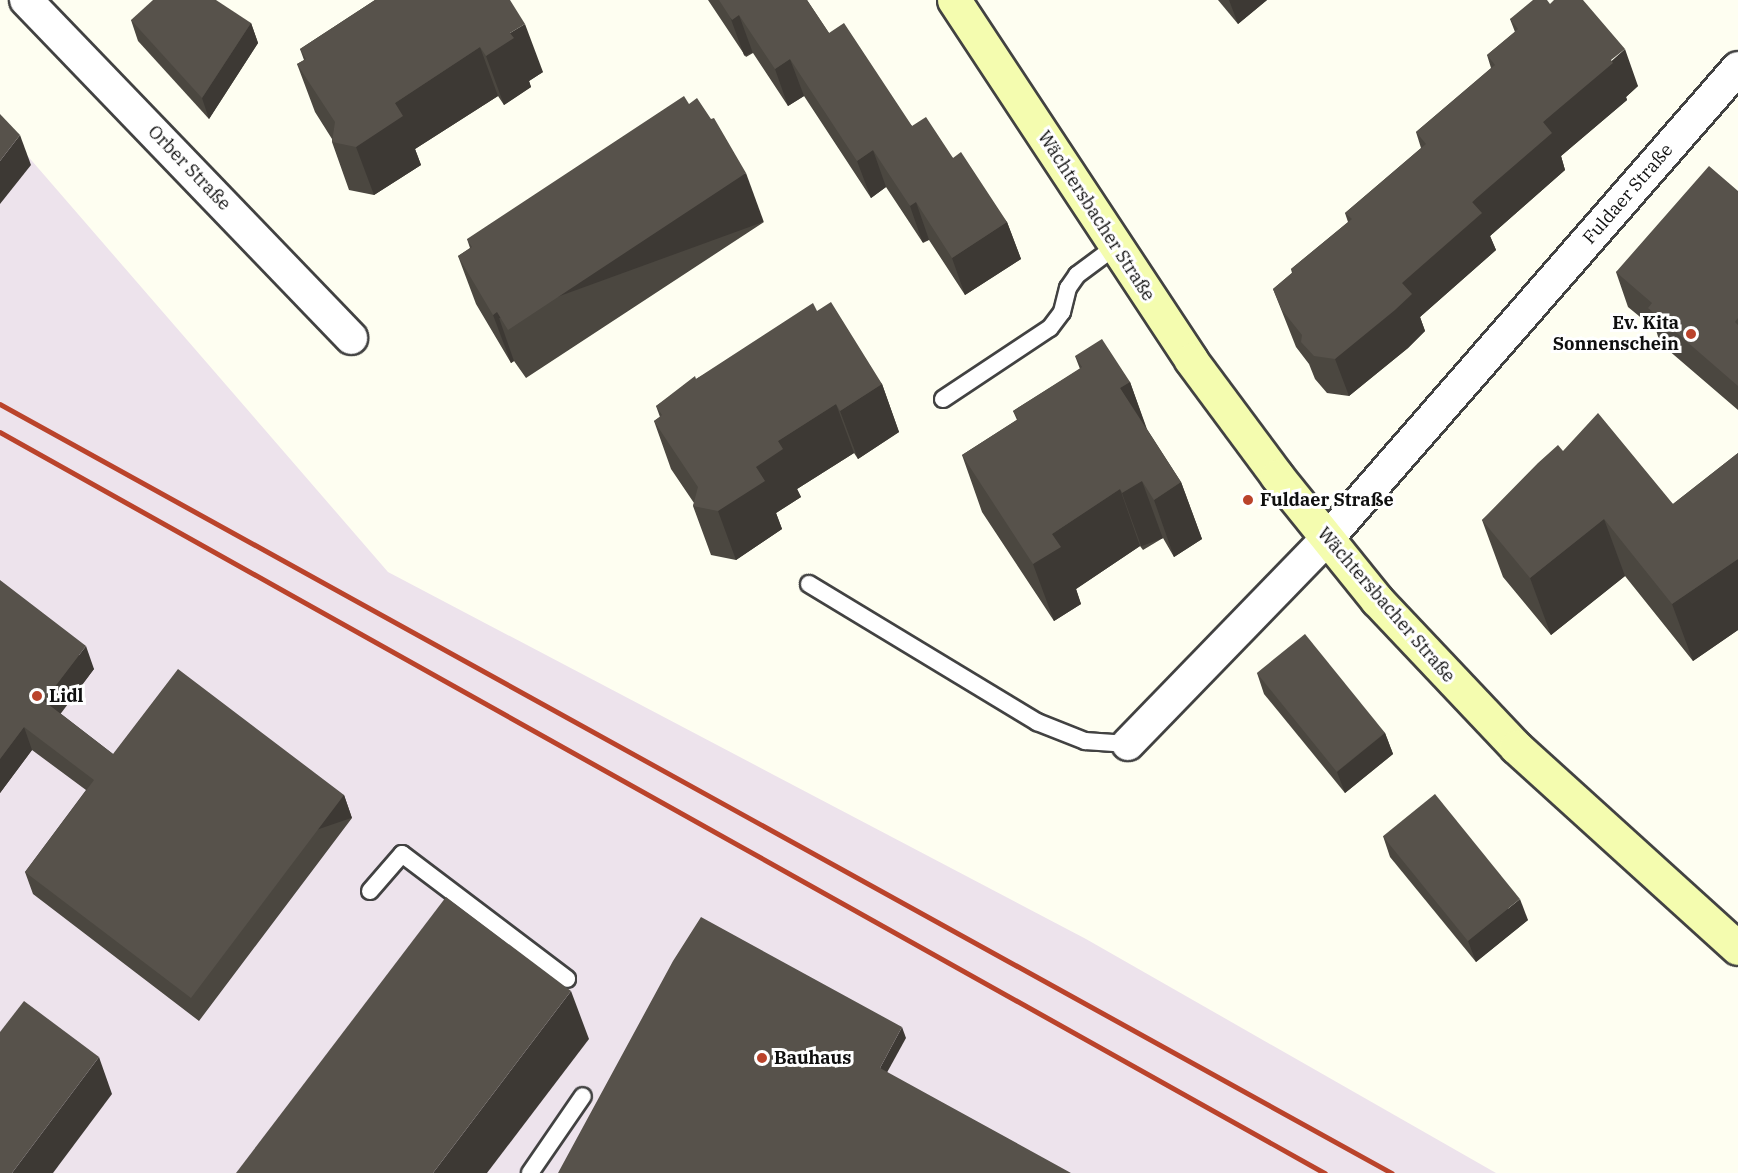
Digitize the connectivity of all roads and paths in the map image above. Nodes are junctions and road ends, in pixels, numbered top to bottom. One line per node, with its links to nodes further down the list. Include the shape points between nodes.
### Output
1 (26, 0): 5 (street, Orber Straße)
2 (954, 0): 4 (street, Wächtersbacher Straße)
3 (1738, 68): 7 (street, Fuldaer Straße)
4 (1116, 246): 6 (lane, via 1077,275 1068,288 1062,312 1050,328); 7 (street, Wächtersbacher Straße, via 1191,360)
5 (351, 338)
6 (943, 399)
7 (1327, 539): 9 (street, Fuldaer Straße); 11 (street, Wächtersbacher Straße, via 1441,671 1516,747)
8 (809, 584): 9 (lane, via 1037,722 1085,741)
9 (1128, 744)
10 (370, 891): 12 (lane, via 402,854)
11 (1738, 948)
12 (567, 979)
13 (584, 1096): 14 (lane)
14 (530, 1173)

